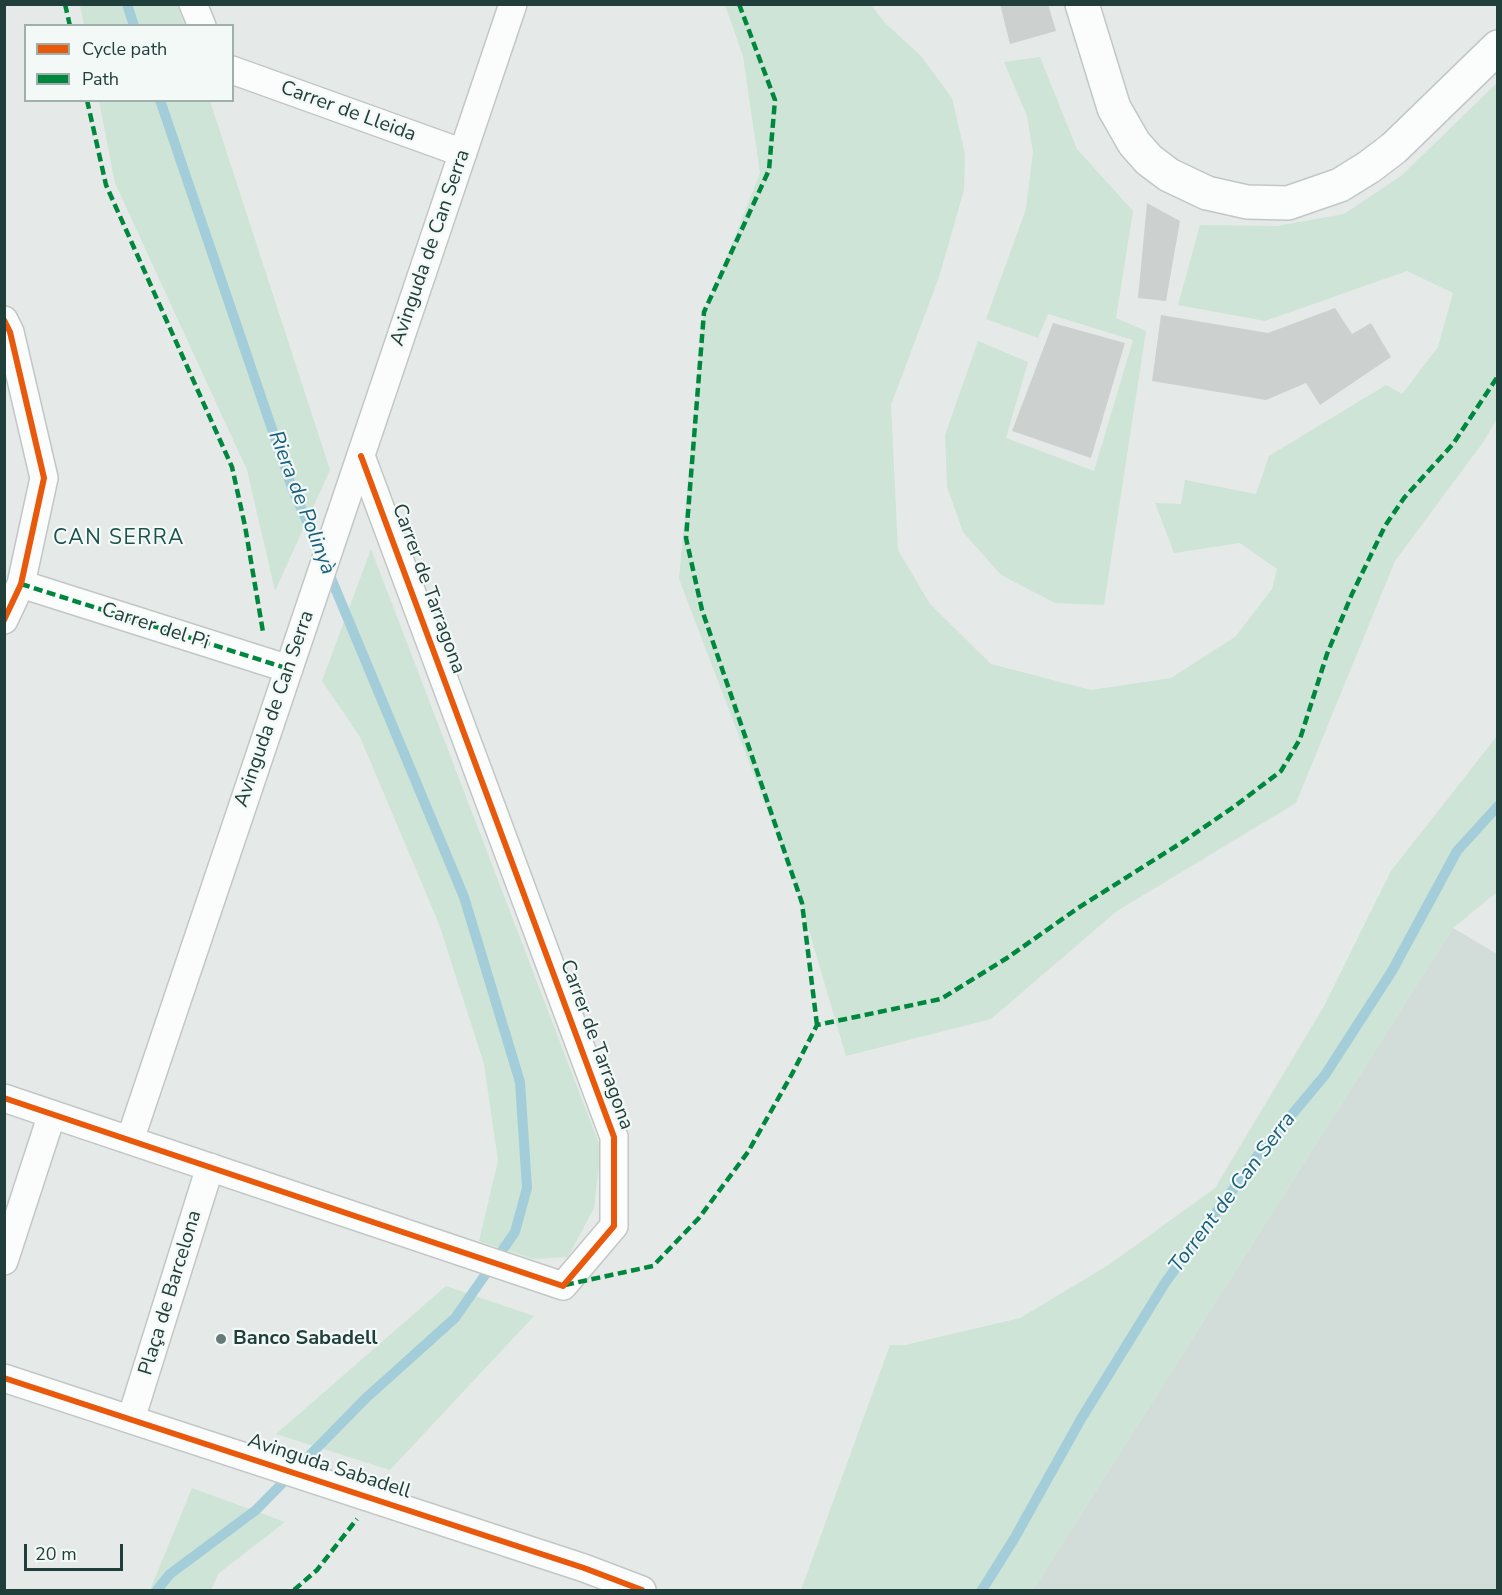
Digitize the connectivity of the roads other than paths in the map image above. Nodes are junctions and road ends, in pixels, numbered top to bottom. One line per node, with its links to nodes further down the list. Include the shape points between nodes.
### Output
1 (193, 4): 4 (street)
2 (513, 4): 7 (street, Avinguda de Can Serra)
3 (1082, 4): 5 (main road, via 1114,108 1134,143 1169,175 1207,194 1247,202 1288,203 1340,184 1370,167 1395,148)
4 (200, 24)
5 (1497, 47)
6 (234, 71): 7 (street, Carrer de Lleida)
7 (463, 153): 9 (street, Avinguda de Can Serra)
8 (4, 320): 10 (street, via 44,478)
9 (361, 456): 12 (street, Avinguda de Can Serra); 16 (street, Carrer de Tarragona, via 614,1137 614,1226 563,1286)
10 (21, 584): 11 (street); 12 (street, Carrer del Pi)
11 (4, 620)
12 (289, 669): 15 (street, Avinguda de Can Serra)
13 (4, 1098): 14 (street, Carrer de Tarragona)
14 (52, 1114): 15 (street, Carrer de Tarragona); 17 (street)
15 (130, 1140): 16 (street, Carrer de Tarragona)
16 (210, 1167): 19 (street, Plaça de Barcelona)
17 (4, 1261)
18 (4, 1378): 19 (street, Avinguda Sabadell)
19 (131, 1419): 20 (street, Avinguda Sabadell)
20 (642, 1590)

